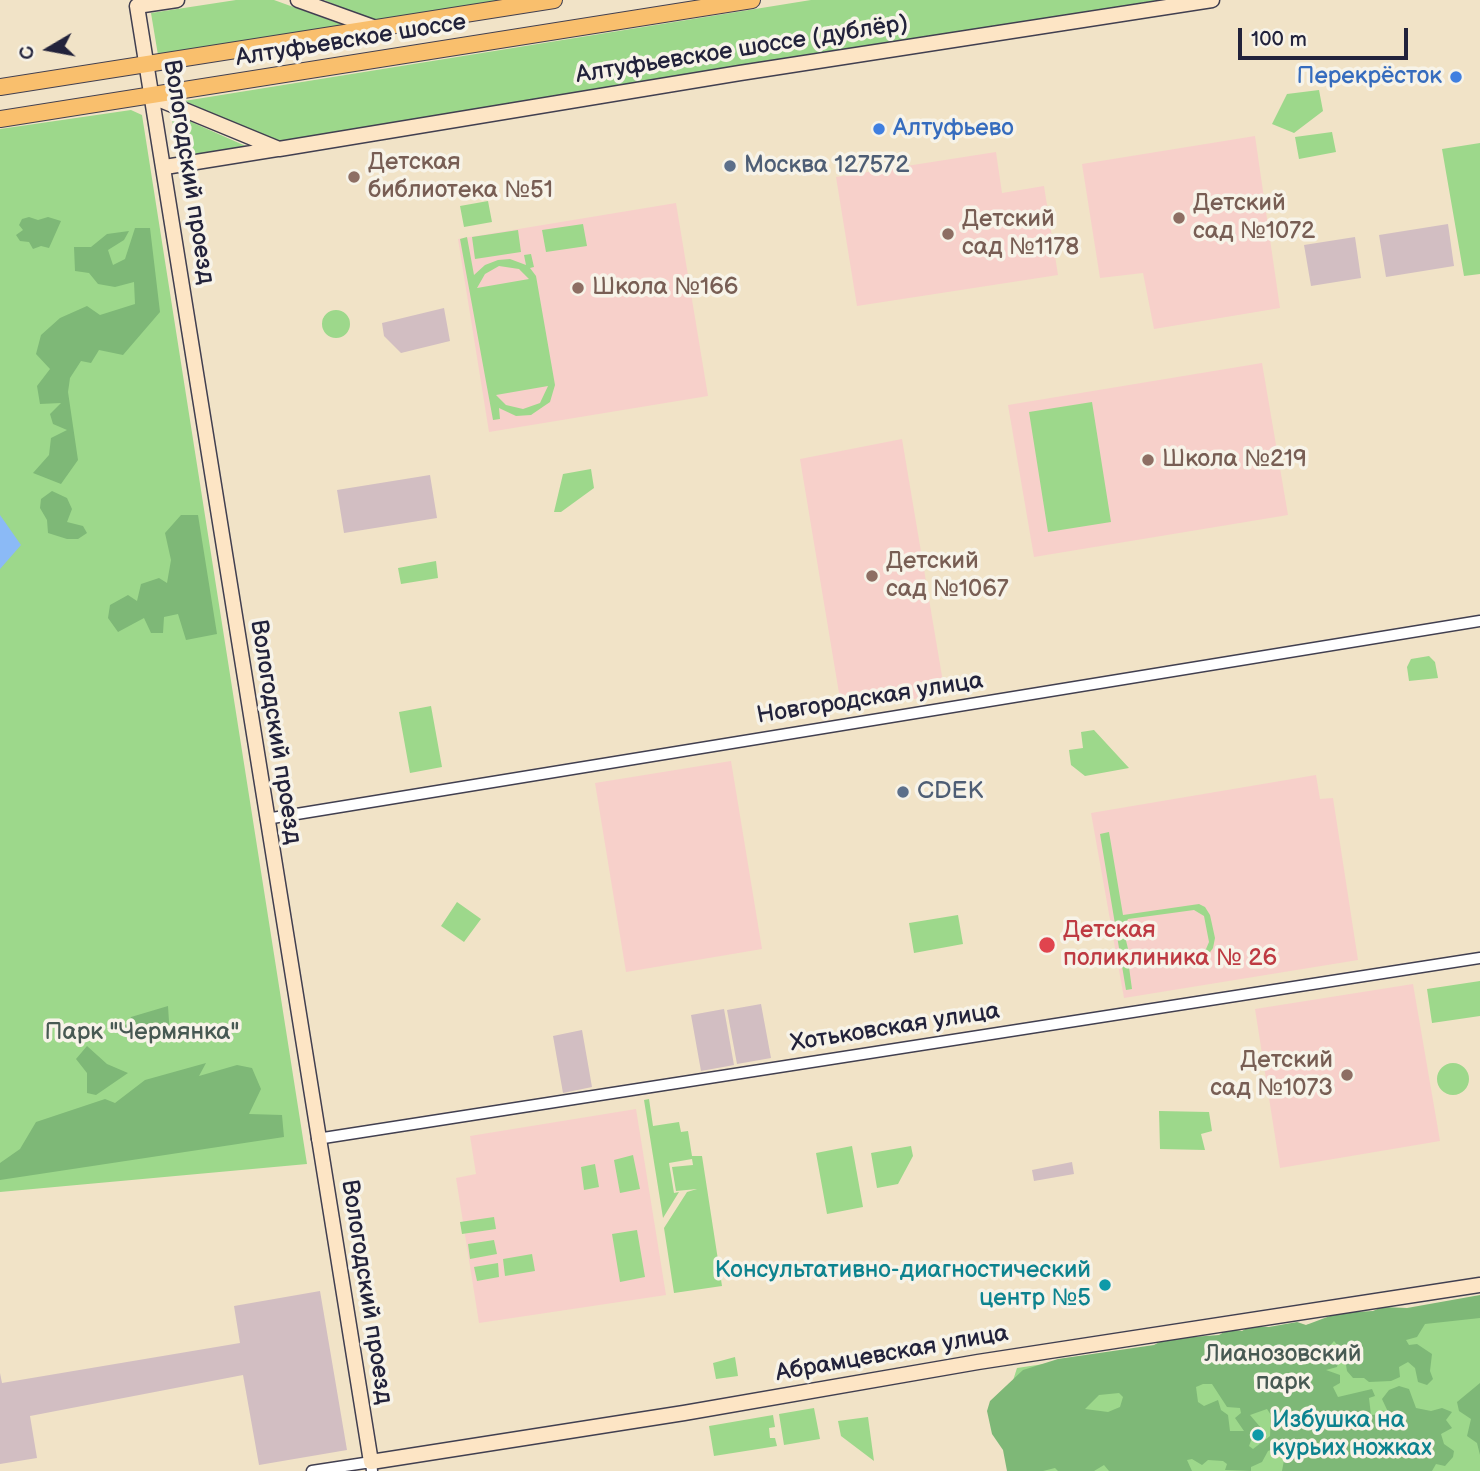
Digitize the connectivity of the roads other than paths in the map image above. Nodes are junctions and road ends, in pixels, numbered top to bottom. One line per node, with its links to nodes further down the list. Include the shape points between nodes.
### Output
1 (177, 0): 6 (street)
2 (298, 0): 7 (street)
3 (554, 0): 7 (main road, Алтуфьевское шоссе)
4 (752, 0): 10 (main road, Алтуфьевское шоссе)
5 (1212, 0): 12 (street, Алтуфьевское шоссе (дублёр))
6 (137, 3): 8 (street, Вологодский проезд)
7 (376, 28): 8 (main road, Алтуфьевское шоссе)
8 (148, 64): 9 (main road, Алтуфьевское шоссе); 10 (street, Вологодский проезд)
9 (0, 87)
10 (153, 97): 11 (main road, Алтуфьевское шоссе); 12 (street); 13 (street, Вологодский проезд)
11 (0, 119)
12 (279, 149): 13 (street, Алтуфьевское шоссе (дублёр))
13 (164, 167): 15 (street, Вологодский проезд)
14 (1480, 621): 15 (street, Новгородская улица)
15 (266, 819): 17 (street, Вологодский проезд)
16 (1480, 958): 17 (street, Хотьковская улица)
17 (317, 1139): 19 (street, Вологодский проезд)
18 (1480, 1285): 19 (street, Абрамцевская улица, via 991,1360)
19 (372, 1467): 20 (street, Абрамцевская улица)
20 (312, 1471)

